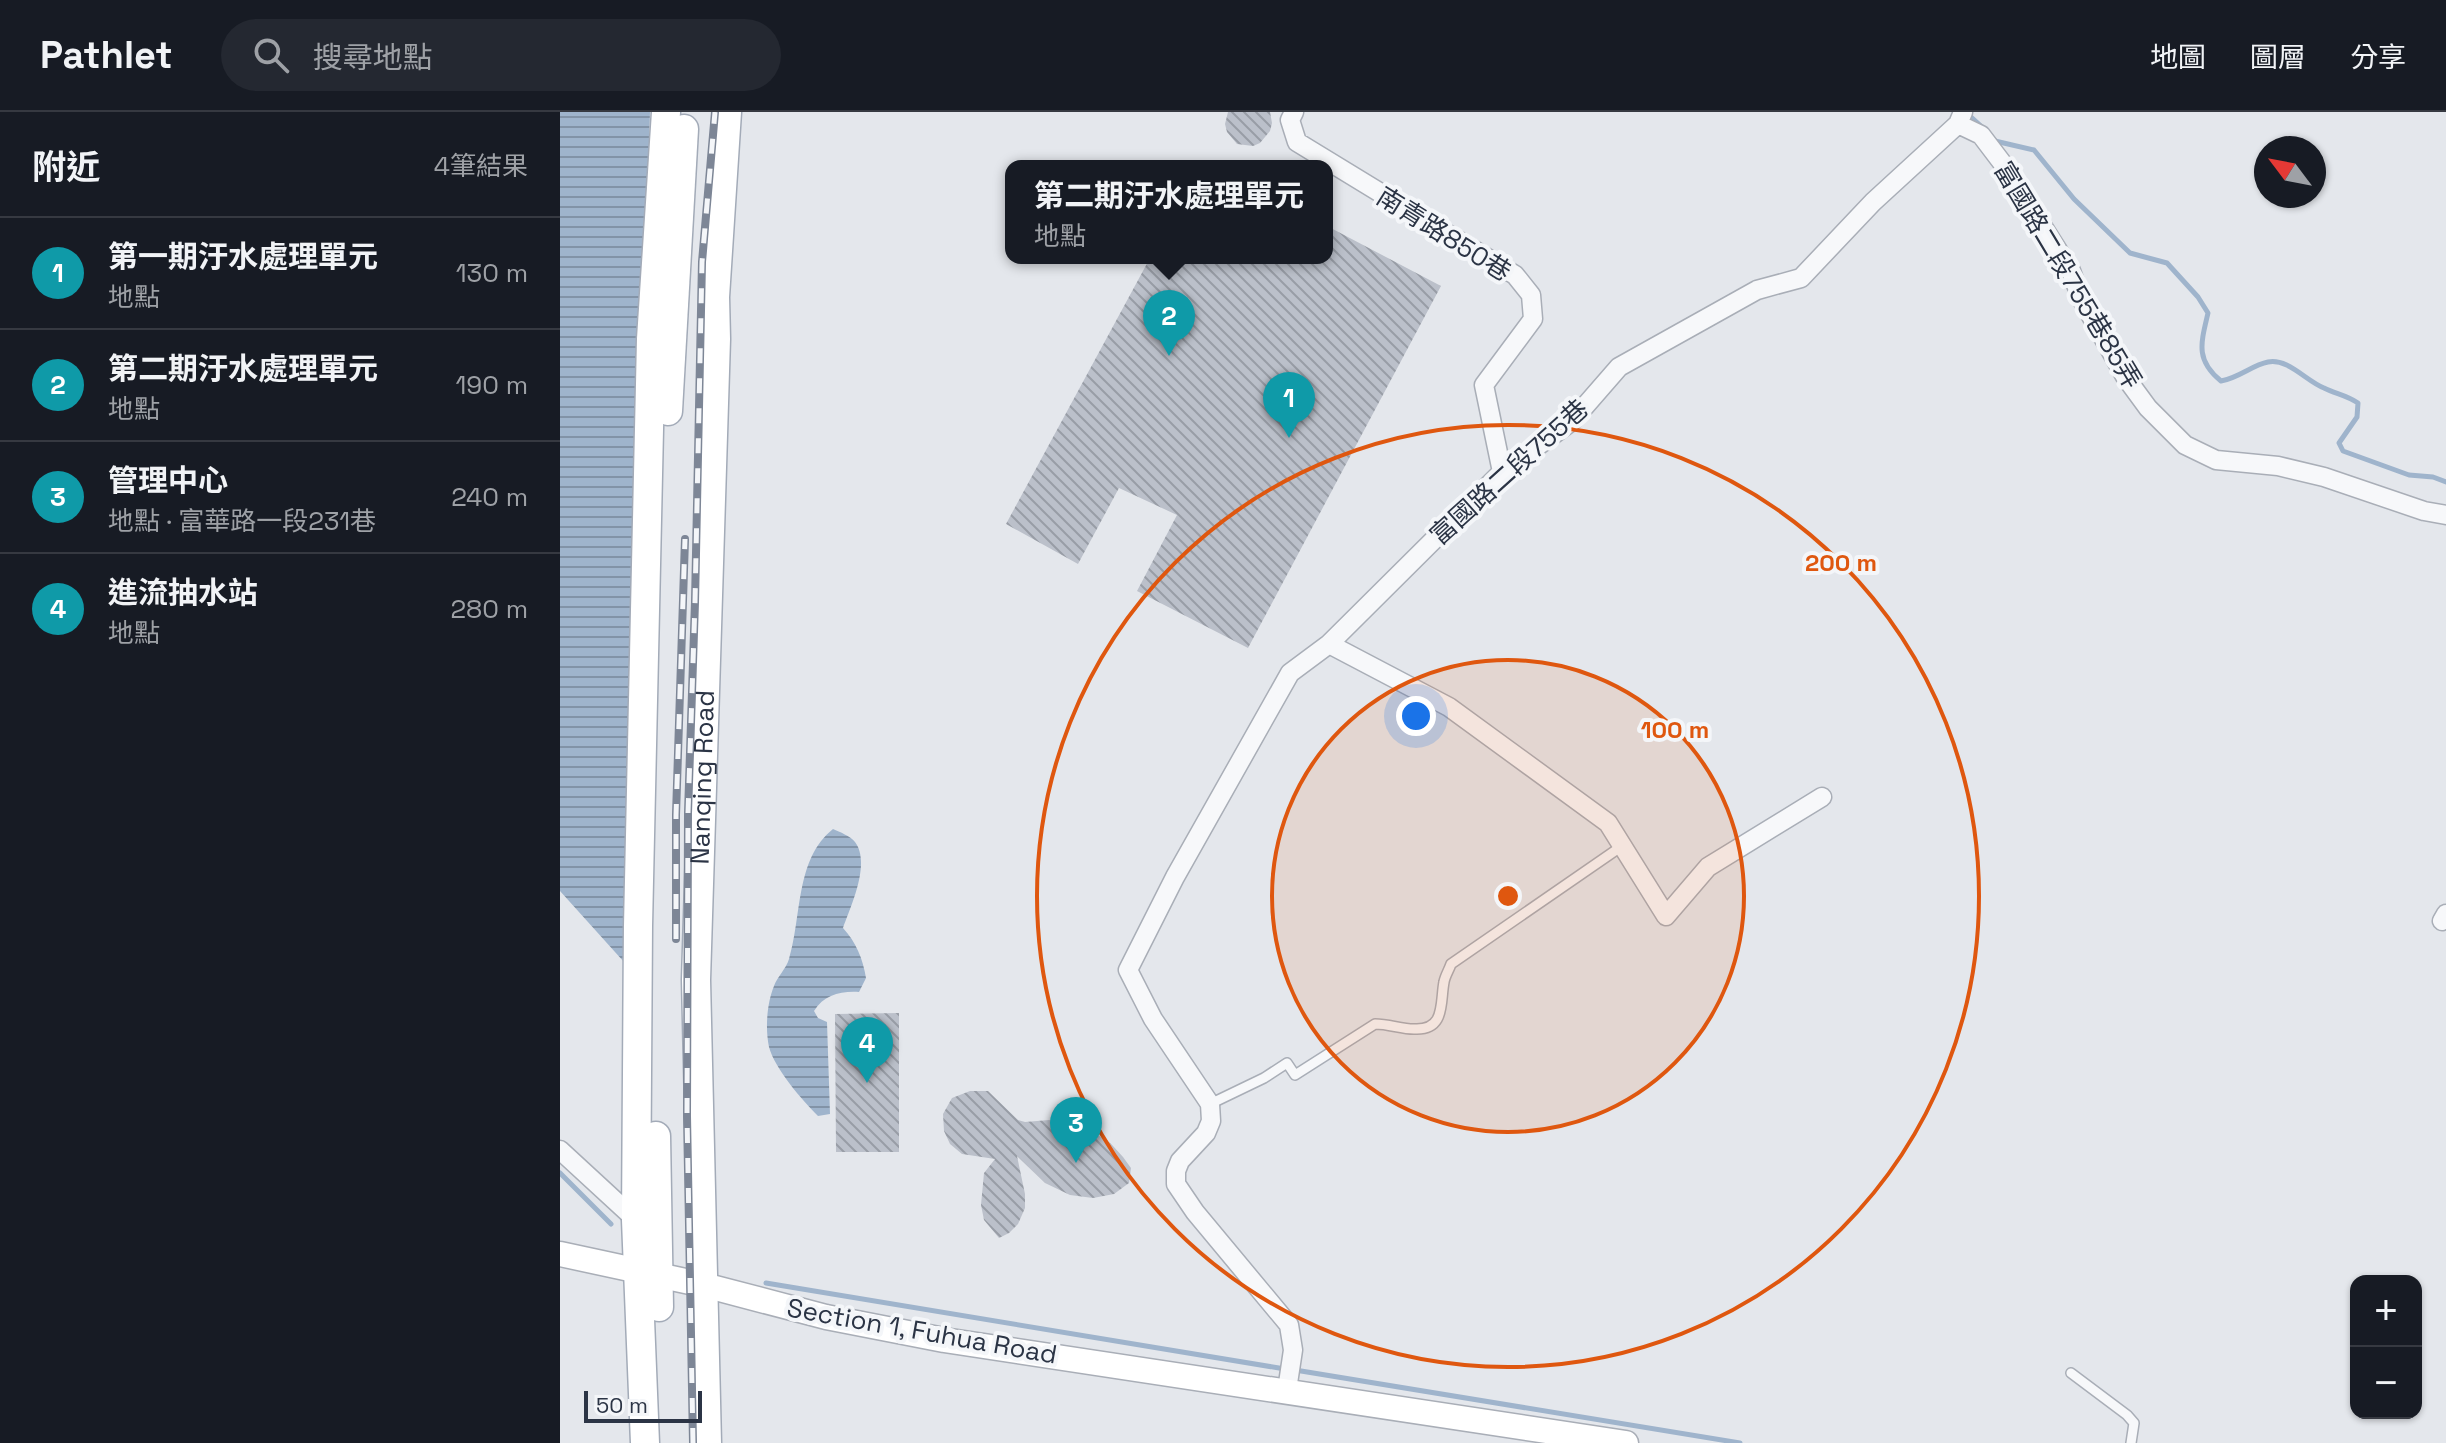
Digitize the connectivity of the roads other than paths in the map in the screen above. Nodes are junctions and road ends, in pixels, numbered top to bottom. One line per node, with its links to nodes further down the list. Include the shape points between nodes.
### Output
1 (666, 112): 9 (main road)
2 (685, 112): 12 (main road, Nanqing Road)
3 (727, 112): 10 (main road, Nanqing Road)
4 (743, 112): 11 (main road)
5 (1294, 112): 7 (street, 南青路850巷, via 1290,120 1297,142)
6 (1960, 118): 13 (street, 富國路二段755巷, via 1801,278 1757,290 1619,367 1572,421); 14 (street, 富國路二段755巷85弄, via 2003,164 2071,271 2126,378 2185,445 2216,460 2278,466)
7 (1327, 160)
8 (1333, 164): 13 (street, 南青路850巷, via 1515,275 1531,295 1533,319 1484,385)
9 (651, 339): 12 (main road); 22 (main road)
10 (716, 339): 11 (main road); 18 (main road, Nanqing Road)
11 (729, 411): 16 (main road)
12 (668, 416): 24 (main road, Nanqing Road)
13 (1502, 472): 15 (street, 富國路二段755巷)
14 (2446, 515)
15 (1329, 644): 19 (street, via 1449,707 1608,823); 20 (street, 富國路二段755巷, via 1290,673 1128,970 1153,1019)
16 (721, 725): 18 (main road); 25 (main road)
17 (1822, 797): 19 (street, via 1708,867 1666,916)
18 (701, 805): 25 (main road, Nanqing Road, via 696,980)
19 (1622, 845): 20 (lane, via 1451,964 1441,1013 1433,1025 1418,1030 1375,1024 1295,1075 1287,1063)
20 (1210, 1104): 27 (street, via 1206,1133 1180,1161 1176,1184 1289,1325 1293,1350)
21 (560, 1150): 22 (street)
22 (636, 1220): 24 (main road)
23 (560, 1254): 24 (street, Section 1, Fuhua Road)
24 (648, 1274): 25 (street, Section 1, Fuhua Road); 28 (main road); 29 (main road, Nanqing Road)
25 (712, 1288): 27 (street, Section 1, Fuhua Road, via 944,1340); 30 (main road, Nanqing Road); 31 (main road)
26 (2071, 1373): 33 (lane, via 2134,1423)
27 (1288, 1383): 32 (street, Section 1, Fuhua Road)
28 (645, 1443)
29 (664, 1443)
30 (707, 1443)
31 (724, 1443)
32 (1626, 1443)
33 (2131, 1443)

